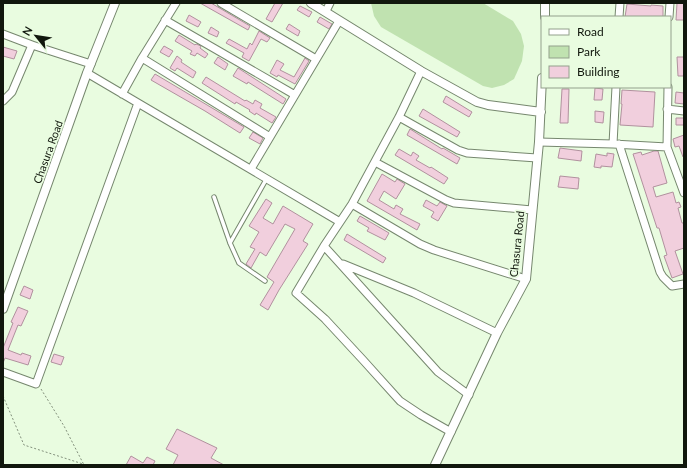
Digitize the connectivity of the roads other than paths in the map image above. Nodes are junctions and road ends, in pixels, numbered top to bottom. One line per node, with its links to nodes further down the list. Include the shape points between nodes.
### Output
1 (115, 3): 19 (street, Chasura Road)
2 (176, 3): 13 (street)
3 (221, 3): 18 (street)
4 (311, 3): 9 (street)
5 (330, 3): 9 (street)
6 (545, 3): 10 (street)
7 (620, 3): 11 (street)
8 (670, 3): 12 (street)
9 (326, 11): 14 (street)
10 (545, 16)
11 (619, 16)
12 (669, 16)
13 (165, 20): 17 (street); 26 (street)
14 (339, 21): 18 (street); 20 (street)
15 (3, 34): 16 (street)
16 (32, 45): 19 (street); 27 (street, via 12,92)
17 (142, 58): 25 (street); 33 (street)
18 (316, 59): 26 (street)
19 (91, 64): 21 (street, Chasura Road)
20 (421, 71): 31 (street, via 477,102); 32 (street)
21 (88, 73): 25 (street); 52 (street, Chasura Road)
22 (542, 88): 31 (street, Chasura Road)
23 (616, 88): 35 (street)
24 (668, 88): 29 (street)
25 (122, 94): 28 (street)
26 (295, 95): 33 (street)
27 (3, 101)
28 (138, 102): 39 (street); 54 (street, via 36,384)
29 (667, 109): 30 (street); 36 (street)
30 (684, 111)
31 (541, 112): 34 (street, Chasura Road)
32 (399, 117): 37 (street, via 467,153); 38 (street)
33 (270, 137): 39 (street)
34 (538, 142): 35 (street); 37 (street, Chasura Road)
35 (616, 144): 36 (street); 51 (street, via 660,272 672,286)
36 (667, 147): 41 (street)
37 (537, 158): 44 (street, Chasura Road)
38 (375, 162): 43 (street); 44 (street, via 454,203)
39 (251, 169): 40 (street)
40 (267, 178): 45 (street); 46 (lane)
41 (684, 193)
42 (214, 197): 46 (lane)
43 (352, 204): 45 (street); 49 (street, via 420,244)
44 (532, 210): 49 (street, Chasura Road)
45 (340, 222): 47 (street)
46 (230, 243): 50 (lane, via 239,264)
47 (324, 246): 48 (street); 56 (street, via 296,293 325,320 400,401)
48 (341, 263): 53 (street, via 414,293); 55 (street, via 438,372)
49 (526, 279): 53 (street, Chasura Road)
50 (265, 281)
51 (684, 284)
52 (3, 309)
53 (497, 334): 55 (street, Chasura Road)
54 (3, 372)
55 (469, 395): 56 (street, Chasura Road)
56 (451, 432): 57 (street, Chasura Road)
57 (435, 465)

